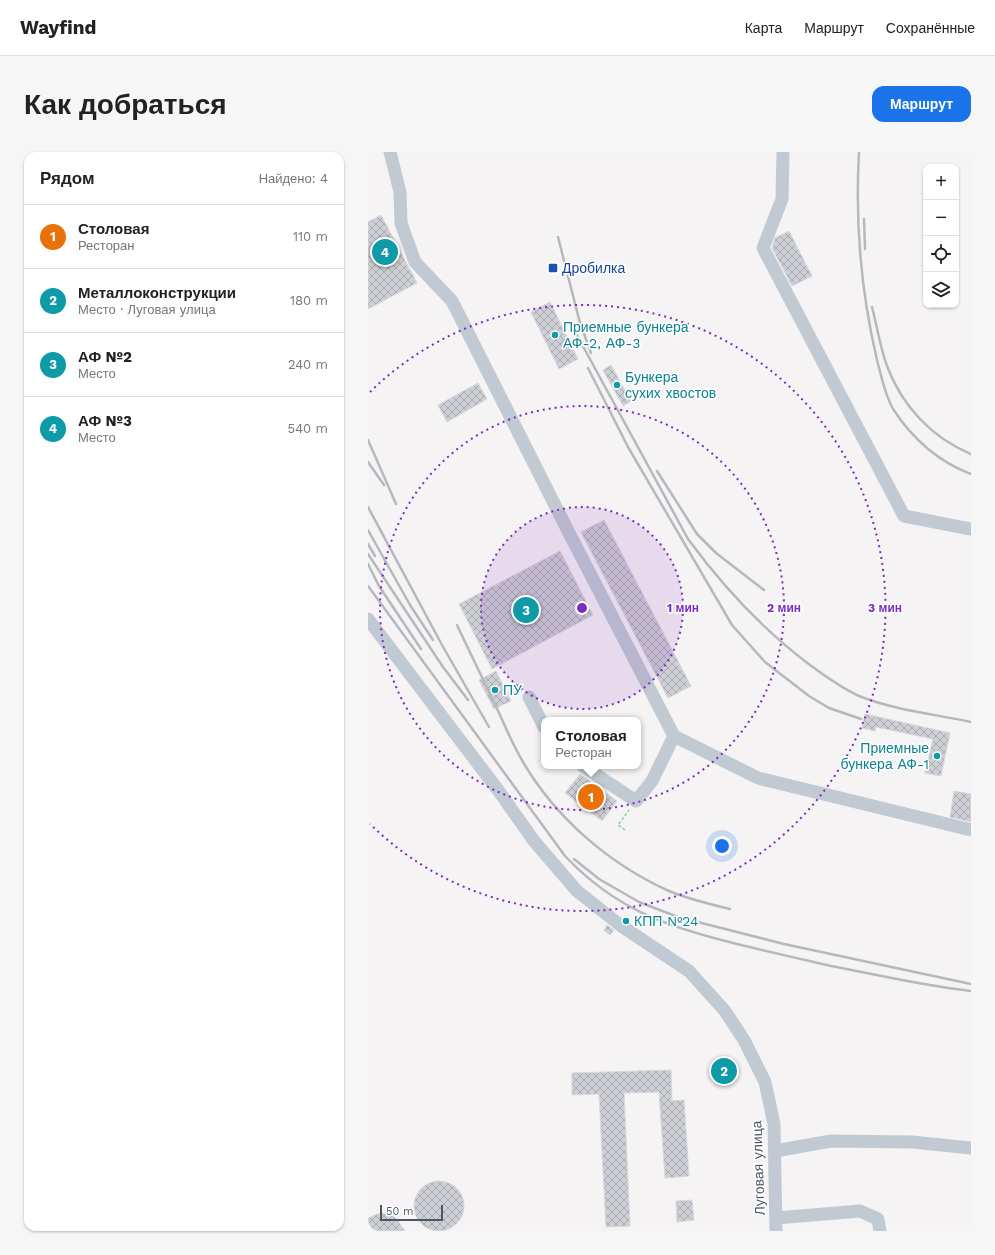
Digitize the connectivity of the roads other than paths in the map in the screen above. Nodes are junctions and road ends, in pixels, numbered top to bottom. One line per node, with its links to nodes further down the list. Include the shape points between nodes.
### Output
1 (390, 152): 7 (street, via 400,192 400,223 416,262 452,301)
2 (783, 152): 3 (street, via 782,199 762,248 904,516)
3 (971, 528)
4 (368, 619): 11 (street, Луговая улица, via 534,841 577,891 620,925 689,971 729,1017 765,1082 774,1124)
5 (529, 697): 6 (street)
6 (541, 721)
7 (674, 736): 8 (street, via 652,781 636,801); 9 (street, via 758,778)
8 (588, 769)
9 (971, 830)
10 (971, 1148): 11 (street, via 912,1142 831,1141)
11 (775, 1151): 12 (street, Луговая улица)
12 (776, 1218): 13 (street, Луговая улица); 14 (street, via 860,1211 878,1219)
13 (776, 1231)
14 (880, 1231)

